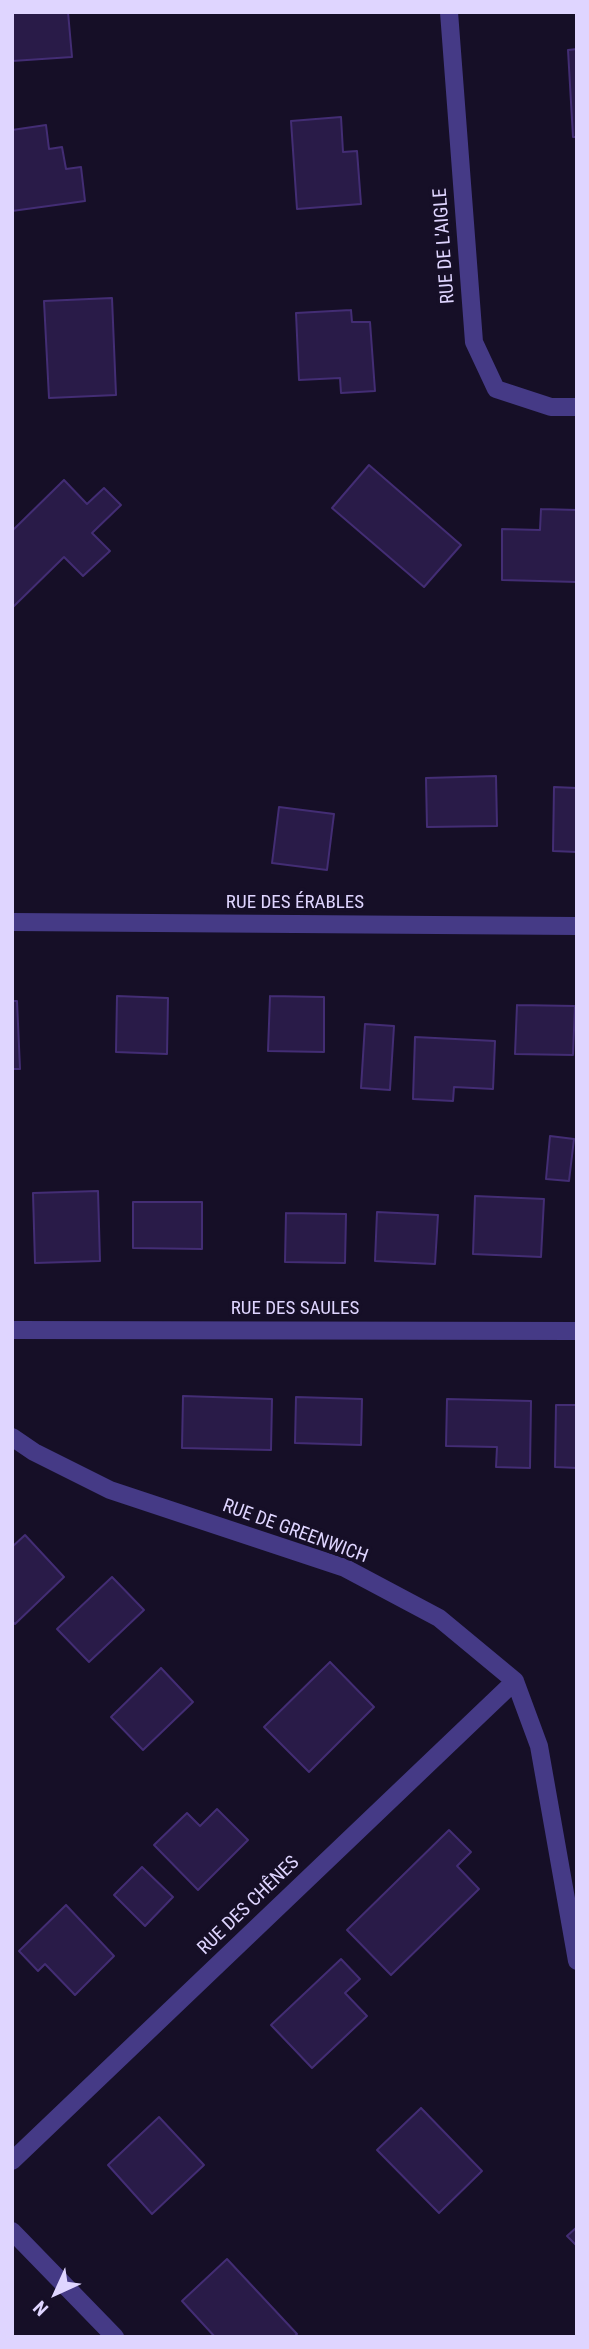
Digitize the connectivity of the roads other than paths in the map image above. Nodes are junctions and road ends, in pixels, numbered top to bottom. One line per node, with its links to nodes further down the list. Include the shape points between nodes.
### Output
1 (449, 12): 2 (street, RUE DE L'AIGLE, via 474,342 496,389 551,407)
2 (577, 407)
3 (12, 922): 4 (street, RUE DES ÉRABLES)
4 (577, 926)
5 (12, 1330): 6 (street, RUE DES SAULES)
6 (577, 1331)
7 (12, 1437): 8 (street, RUE DE GREENWICH, via 110,1490 345,1569 439,1618)
8 (515, 1681): 9 (street, via 538,1746); 10 (street, RUE DES CHÊNES)
9 (577, 1961)
10 (12, 2161)
11 (12, 2231): 12 (street)
12 (115, 2337)

